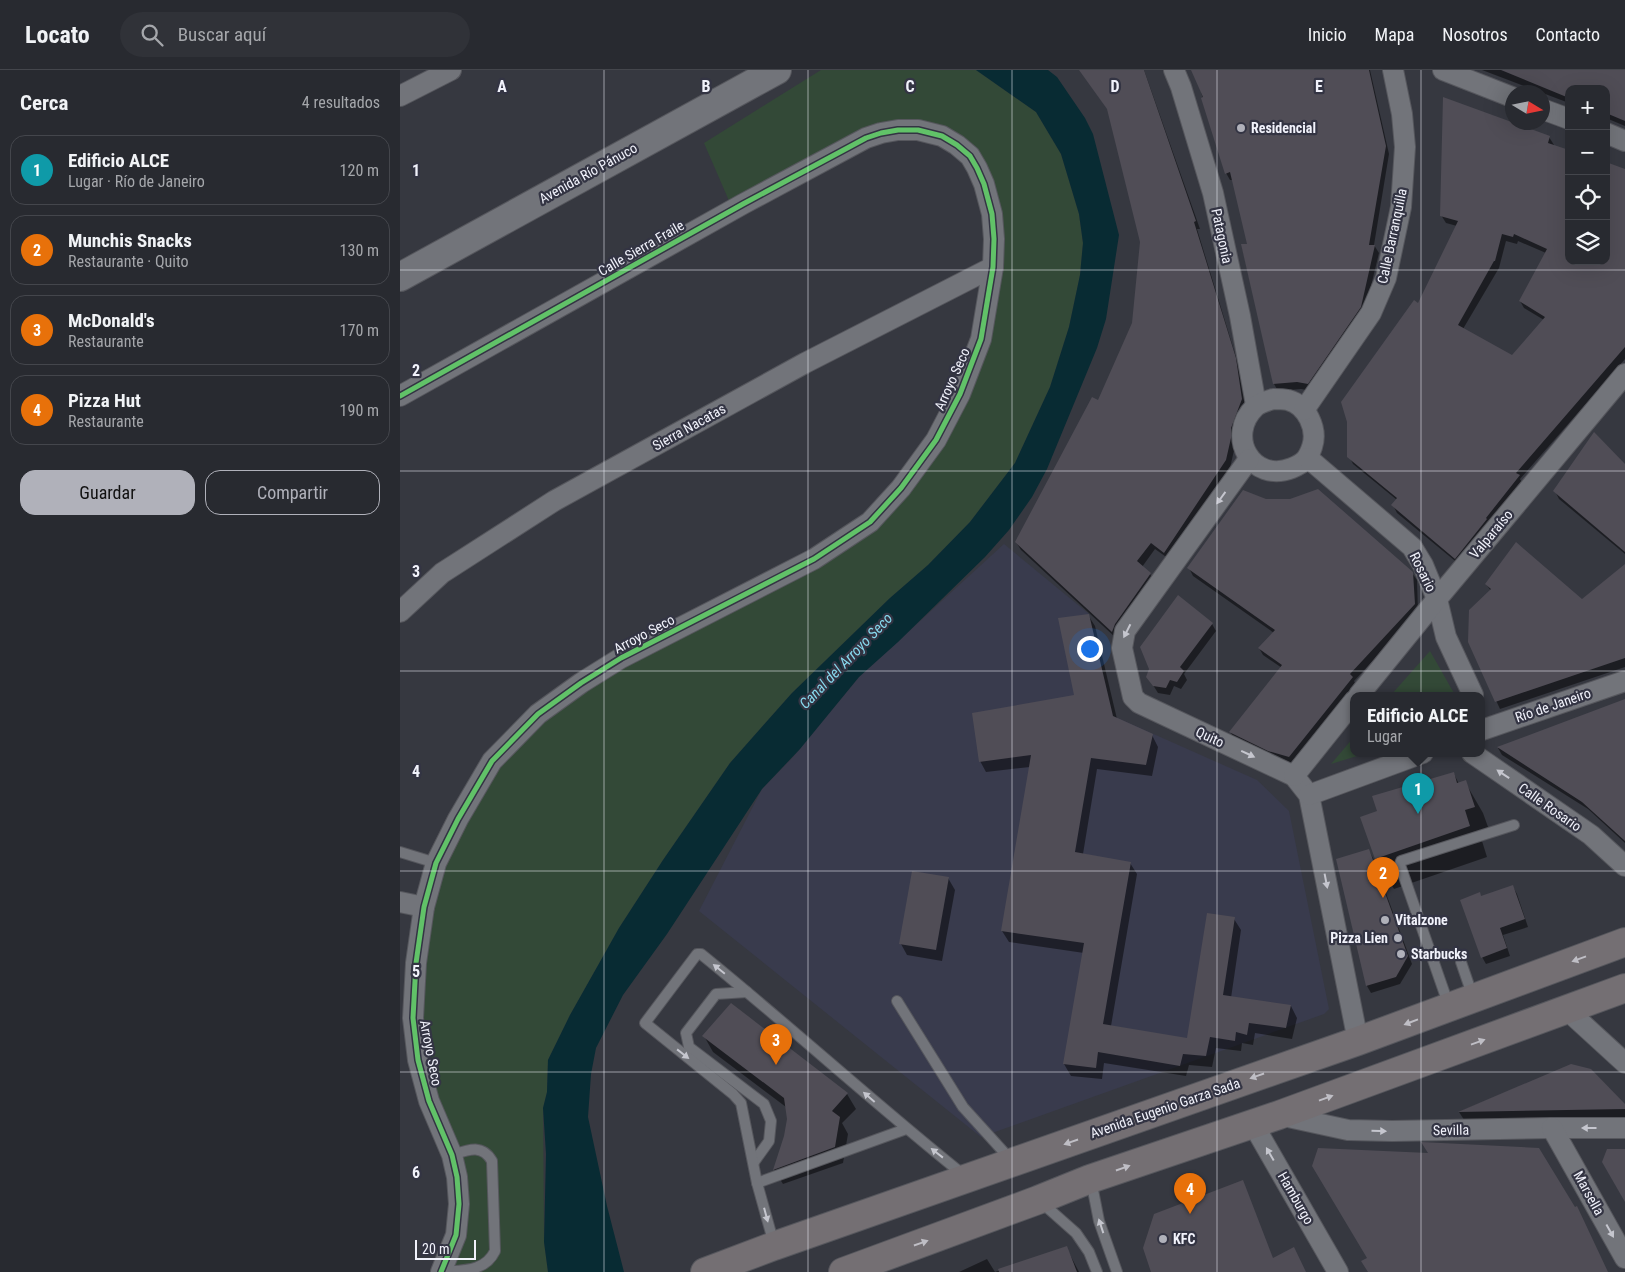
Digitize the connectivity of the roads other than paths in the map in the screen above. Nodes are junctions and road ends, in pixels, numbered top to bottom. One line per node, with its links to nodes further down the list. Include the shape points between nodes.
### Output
1 (451, 70): 7 (street)
2 (777, 70): 14 (street, Avenida Río Pánuco)
3 (1174, 70): 17 (street, Patagonia, via 1213,193)
4 (1393, 70): 18 (street, Calle Barranquilla, via 1405,147 1401,207 1386,278 1371,314)
5 (1443, 70): 6 (street)
6 (1505, 94)
7 (400, 96)
8 (1550, 112): 9 (street)
9 (1565, 118)
10 (898, 130): 13 (street, Arroyo Seco, via 918,130 942,136 970,156 984,184 992,214); 16 (street, Calle Sierra Fraile, via 866,138 778,185)
11 (1610, 135): 12 (street)
12 (1625, 141)
13 (993, 267): 22 (street, Sierra Nacatas, via 805,364 554,501 442,573); 34 (street, Arroyo Seco, via 981,339 960,394 936,440 901,488 870,522 814,559 621,658 538,714 492,761)
14 (400, 277)
15 (1625, 374): 21 (street, Valparaíso)
16 (400, 396)
17 (1256, 405): 18 (street, via 1272,399 1290,401); 19 (street, via 1244,421 1241,440)
18 (1304, 410): 20 (street, via 1312,425 1313,442)
19 (1249, 458): 20 (street, via 1259,467 1272,471 1285,471); 30 (street, Quito, one-way to 30, via 1125,631 1122,648 1133,697 1139,703)
20 (1308, 458): 21 (street, Rosario, via 1412,547)
21 (1437, 599): 24 (street, Valparaíso); 25 (street, Rosario, via 1446,637)
22 (400, 612)
23 (1625, 681): 27 (street, Río de Janeiro)
24 (1361, 692)
25 (1472, 692)
26 (1350, 706): 30 (street)
27 (1485, 725)
28 (1412, 757): 31 (street)
29 (1478, 757): 35 (street, Calle Rosario, one-way to 29, via 1591,835)
30 (1294, 776): 31 (street, Quito)
31 (1308, 795): 45 (street, Quito, one-way to 45)
32 (1514, 825): 43 (lane, via 1403,859 1400,864)
33 (400, 852): 34 (lane)
34 (436, 863): 37 (street, Arroyo Seco)
35 (1625, 866)
36 (400, 902): 37 (street)
37 (424, 907): 52 (street, Arroyo Seco, via 412,1018 418,1060 429,1101)
38 (1625, 942): 43 (highway, Avenida Eugenio Garza Sada, one-way to 43)
39 (1462, 962): 43 (lane)
40 (1625, 988): 44 (highway)
41 (747, 992): 51 (lane, one-way to 41); 53 (lane, via 716,994 686,1033 689,1047 764,1104 771,1121 769,1141); 53 (lane, one-way to 53, via 697,954 645,1023 738,1098)
42 (896, 1001): 54 (lane, via 963,1107)
43 (1462, 1002): 45 (highway, Avenida Eugenio Garza Sada, one-way to 45)
44 (1566, 1009): 46 (street); 47 (highway, one-way to 44)
45 (1358, 1041): 54 (highway, Avenida Eugenio Garza Sada, one-way to 54)
46 (1625, 1063)
47 (1279, 1115): 48 (highway); 49 (street, Sevilla, one-way to 49, via 1348,1130)
48 (1253, 1124): 56 (highway, one-way to 48); 66 (street, Hamburgo, one-way to 48)
49 (1552, 1128): 50 (street, Sevilla, one-way to 49); 60 (street, Marsella, one-way to 60)
50 (1625, 1128)
51 (906, 1129): 55 (lane, one-way to 51); 57 (lane)
52 (452, 1155): 62 (street, Arroyo Seco, via 459,1204 456,1235); 62 (lane, via 470,1149 481,1150 492,1161 495,1252 483,1267)
53 (754, 1162): 57 (lane)
54 (1013, 1162): 55 (highway, Avenida Eugenio Garza Sada)
55 (968, 1178): 59 (highway, Avenida Eugenio Garza Sada)
56 (1090, 1179): 58 (highway); 65 (lane, one-way to 56, via 1099,1221)
57 (758, 1183): 59 (lane, one-way to 59)
58 (1038, 1200): 61 (highway, one-way to 58, via 884,1261); 64 (lane, via 1076,1233)
59 (774, 1246): 63 (highway, Avenida Eugenio Garza Sada)
60 (1625, 1258)
61 (849, 1271)
62 (441, 1272)
63 (705, 1272)
64 (1097, 1272)
65 (1117, 1272)
66 (1338, 1272)

